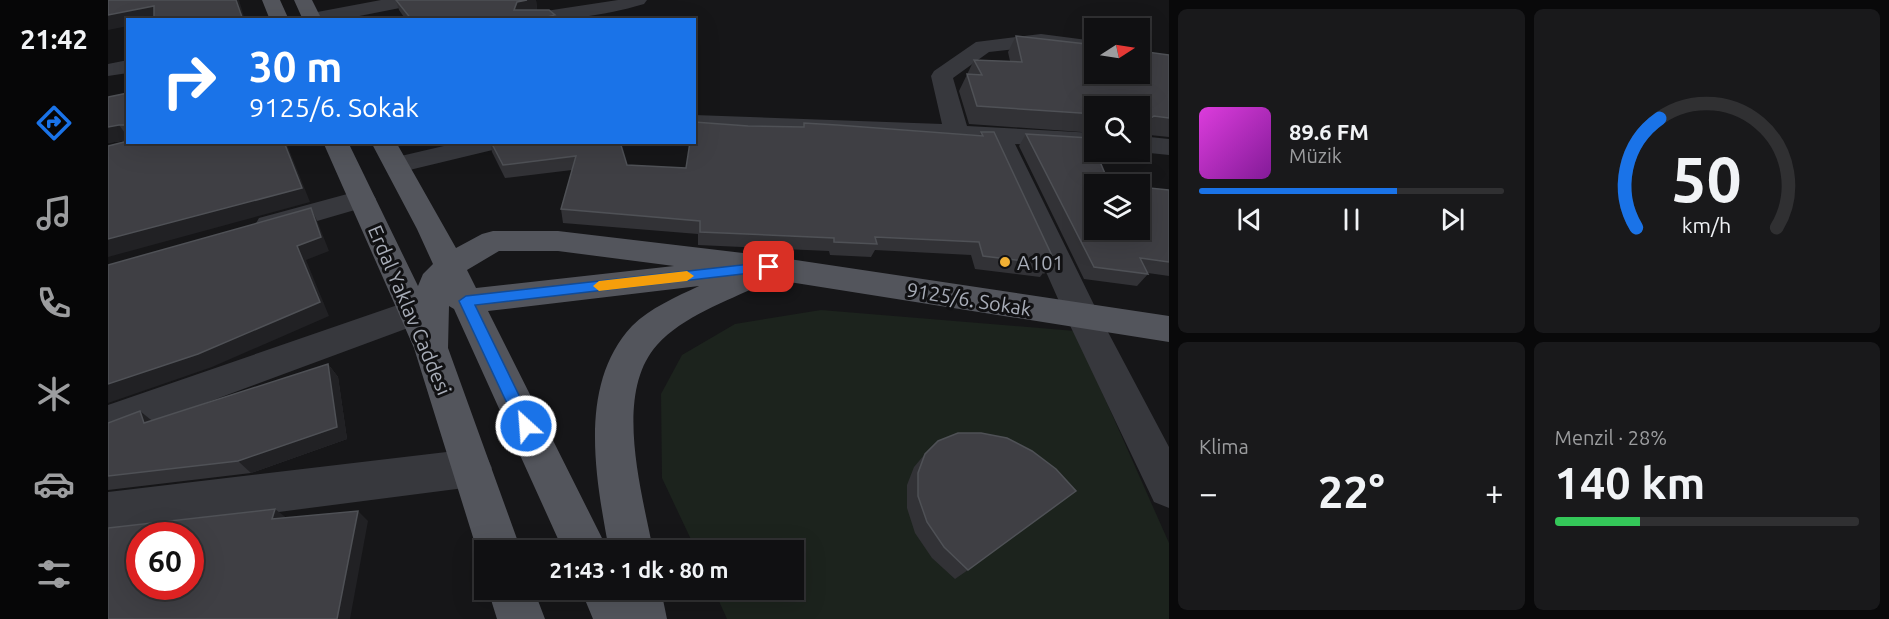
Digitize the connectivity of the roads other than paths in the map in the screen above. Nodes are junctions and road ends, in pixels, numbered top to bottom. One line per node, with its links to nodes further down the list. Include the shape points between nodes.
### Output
1 (271, 0): 5 (main road)
2 (303, 0): 6 (main road)
3 (410, 0): 7 (street)
4 (638, 0): 8 (street)
5 (279, 18)
6 (312, 18)
7 (317, 18)
8 (540, 18)
9 (1084, 46): 13 (street, via 1041,40 983,46 942,76)
10 (126, 66): 11 (street)
11 (108, 70)
12 (696, 122): 13 (street)
13 (956, 132): 14 (street)
14 (999, 136): 15 (street); 28 (street)
15 (1084, 140)
16 (336, 144): 21 (main road, Erdal Yaklav Caddesi)
17 (478, 144): 20 (street)
18 (1150, 145): 19 (street)
19 (1169, 147)
20 (390, 154): 22 (main road, Erdal Yaklav Caddesi)
21 (362, 199): 23 (street); 26 (main road, Erdal Yaklav Caddesi, via 389,255)
22 (432, 229): 24 (main road, 9125/6. Sokak); 26 (main road, Erdal Yaklav Caddesi)
23 (247, 231)
24 (493, 241): 25 (main road, 9125/6. Sokak, via 558,241); 26 (main road)
25 (769, 267): 27 (main road, 9125/6. Sokak); 28 (main road, 9125/6. Sokak); 36 (main road, via 669,316 644,336 628,358 614,406 614,448)
26 (433, 286): 27 (main road, Erdal Yaklav Caddesi); 30 (street); 31 (main road, Erdal Yaklav Caddesi, via 431,348)
27 (466, 301): 35 (main road, Erdal Yaklav Caddesi)
28 (1083, 317): 29 (main road, 9125/6. Sokak); 32 (street)
29 (1169, 329)
30 (108, 422)
31 (472, 468): 33 (street); 34 (main road, Erdal Yaklav Caddesi)
32 (1169, 488)
33 (108, 513)
34 (496, 540)
35 (581, 540)
36 (629, 540)
37 (514, 600): 40 (main road)
38 (609, 600): 41 (main road)
39 (640, 600): 42 (main road)
40 (521, 619)
41 (618, 619)
42 (643, 619)

